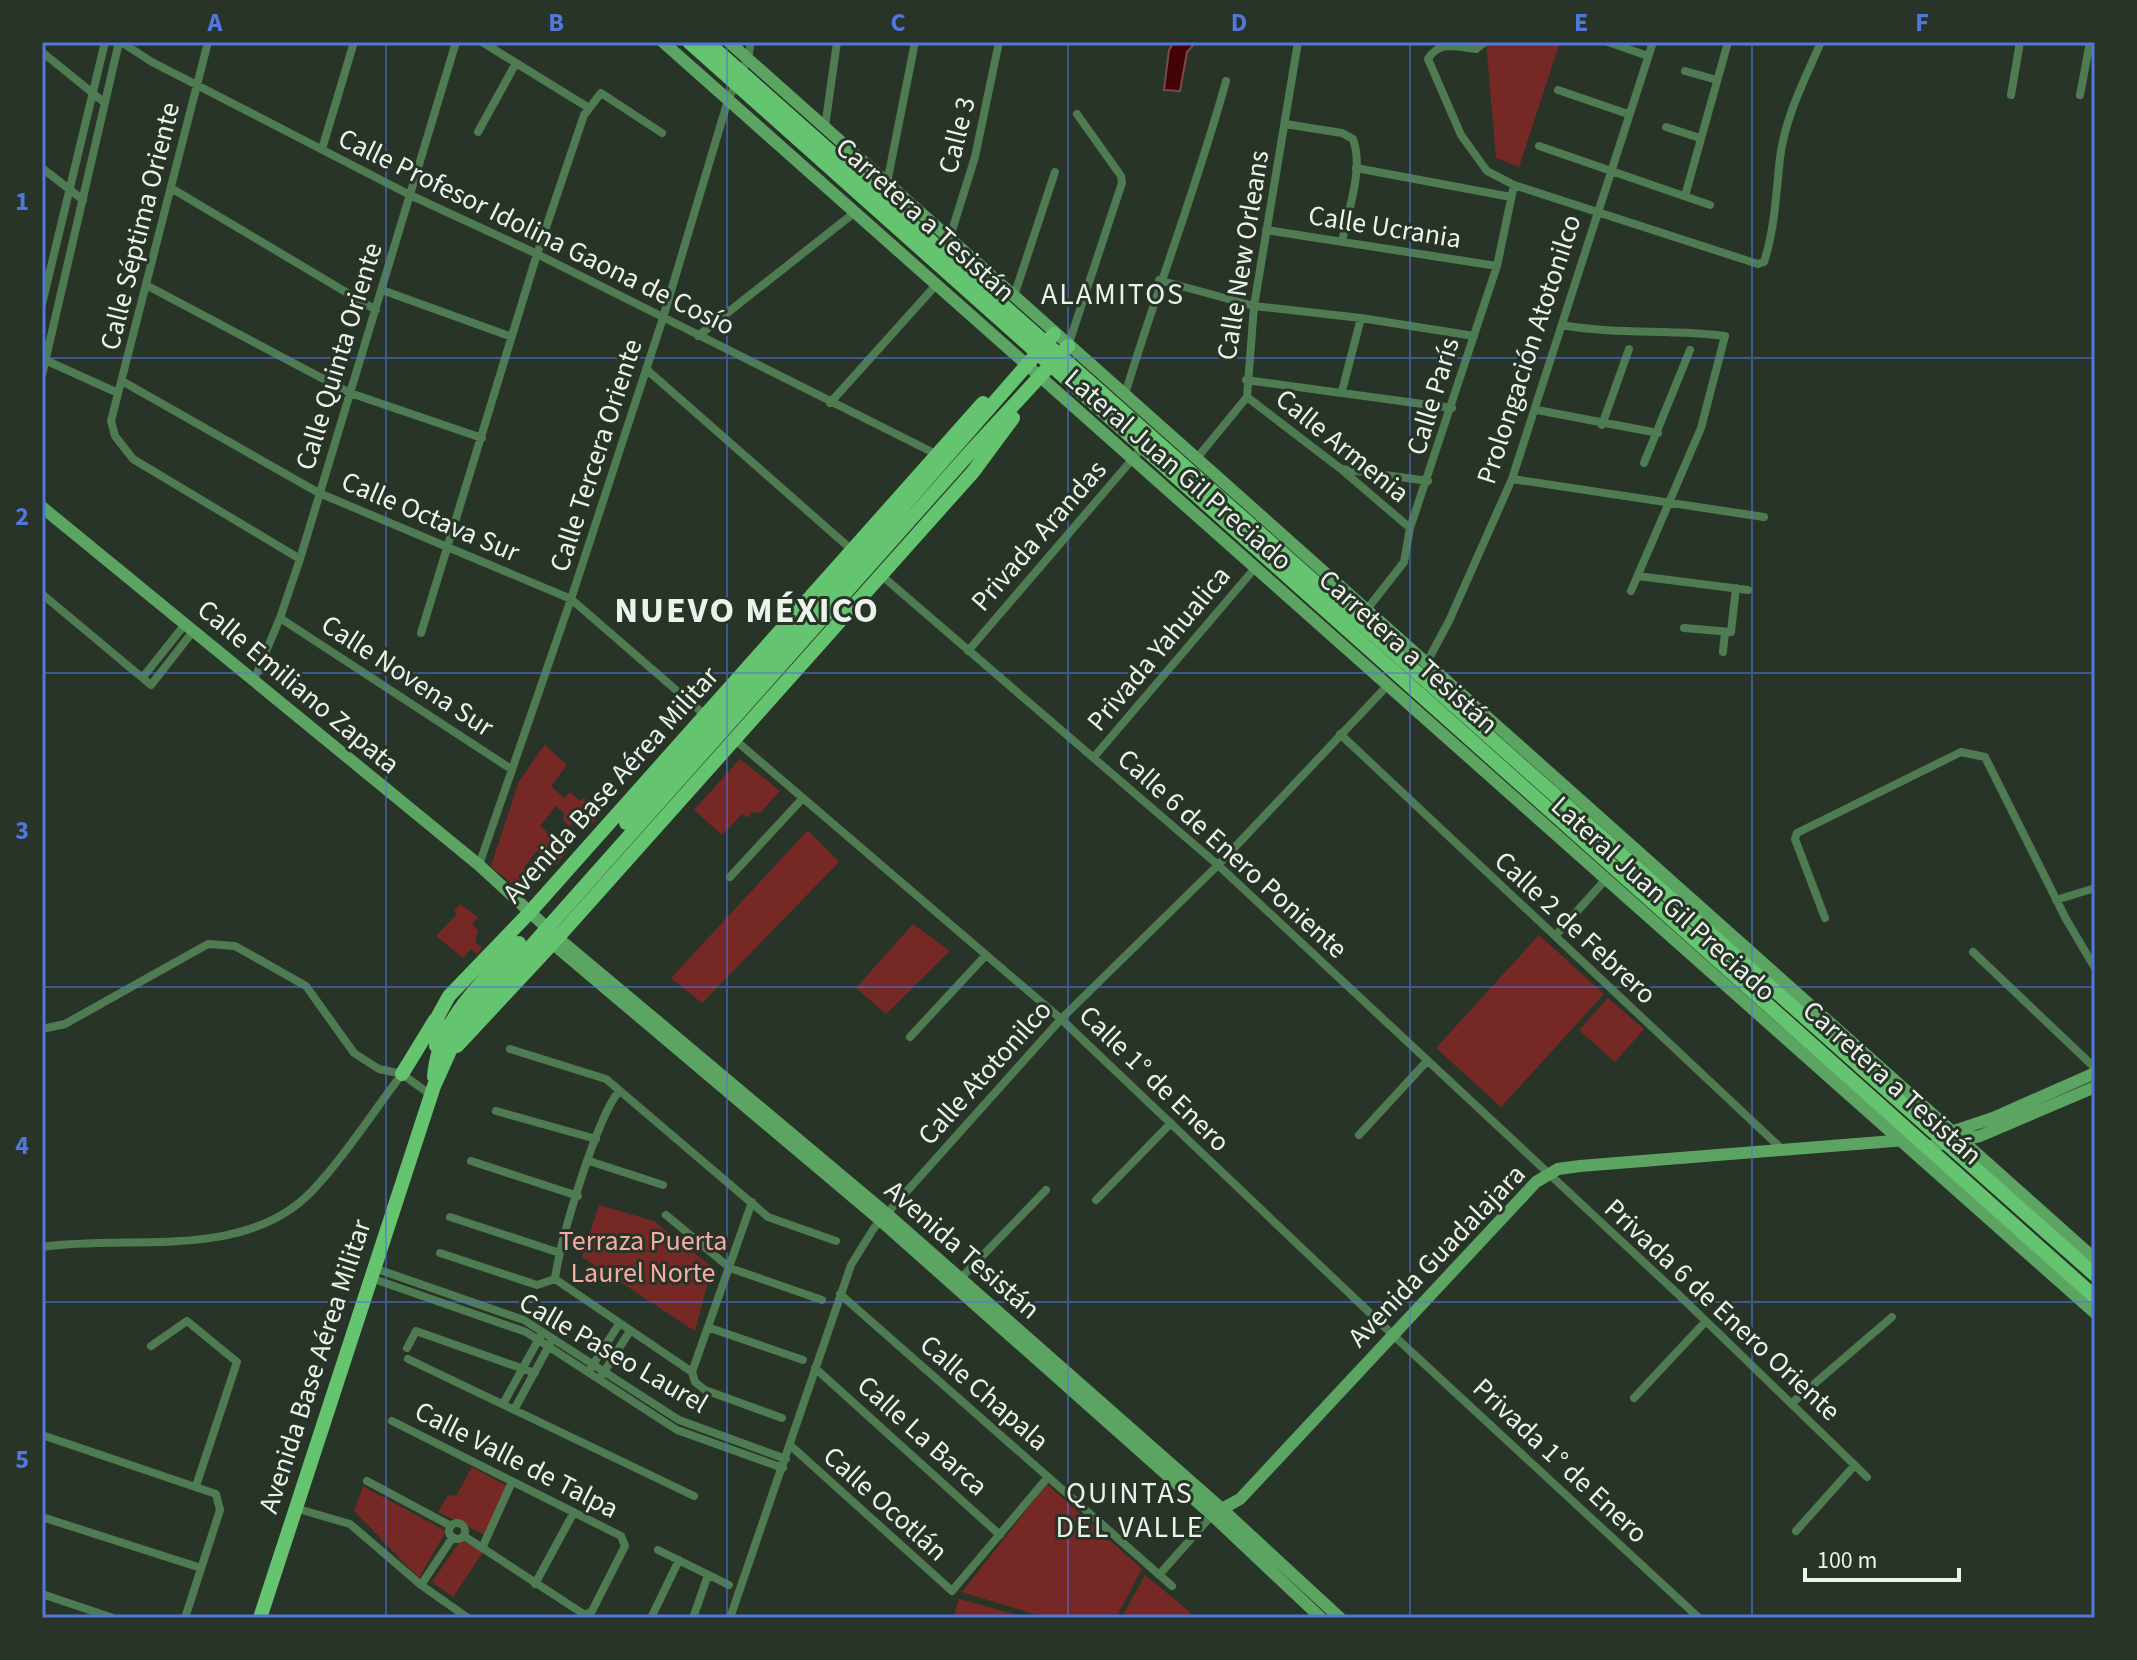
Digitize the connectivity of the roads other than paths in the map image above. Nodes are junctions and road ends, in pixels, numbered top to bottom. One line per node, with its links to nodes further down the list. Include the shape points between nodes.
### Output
1 (105, 42): 33 (street)
2 (120, 42): 31 (street, Calle Profesor Idolina Gaona de Cosío); 37 (street)
3 (208, 42): 31 (street, Calle Séptima Oriente)
4 (456, 42): 57 (street, Calle Quinta Oriente)
5 (482, 42): 26 (street)
6 (663, 42): 36 (main road, Lateral Juan Gil Preciado)
7 (689, 42): 28 (main road, Carretera a Tesistán)
8 (707, 42): 28 (main road, Carretera a Tesistán)
9 (729, 42): 25 (main road, Lateral Juan Gil Preciado)
10 (751, 42): 25 (street, Calle Tercera Oriente)
11 (837, 42): 42 (street)
12 (915, 42): 53 (street)
13 (999, 42): 65 (street, Calle 3, via 975,157)
14 (1298, 42): 41 (street, Calle New Orleans)
15 (1485, 42): 54 (street, via 1476,49 1443,45 1428,59 1461,135 1487,171)
16 (1608, 42): 24 (street)
17 (1653, 42): 24 (street, Prolongación Atotonilco)
18 (1728, 42): 29 (street)
19 (1821, 42): 62 (street, via 1794,103 1780,156 1777,204 1764,262 1747,262)
20 (2020, 42): 34 (street)
21 (2090, 42): 35 (street)
22 (352, 43): 48 (street)
23 (42, 52): 33 (street)
24 (1648, 56): 40 (street, Prolongación Atotonilco)
25 (748, 58): 28 (street, Calle Tercera Oriente); 42 (main road, Lateral Juan Gil Preciado)
26 (516, 63): 38 (street); 44 (street)
27 (1685, 71): 29 (street)
28 (738, 78): 36 (street, Calle Tercera Oriente); 85 (main road, Carretera a Tesistán)
29 (1717, 80): 46 (street)
30 (1226, 81): 69 (street, via 1207,150)
31 (197, 85): 48 (street, Calle Profesor Idolina Gaona de Cosío); 55 (street, Calle Séptima Oriente)
32 (1558, 90): 40 (street)
33 (93, 93): 37 (street); 56 (street)
34 (2011, 95)
35 (2080, 95)
36 (728, 100): 63 (main road, Lateral Juan Gil Preciado); 79 (street, Calle Tercera Oriente)
37 (105, 103): 60 (street)
38 (589, 108): 45 (street, via 601,93); 67 (street)
39 (1077, 114): 88 (street, via 1122,183)
40 (1628, 114): 51 (street, Prolongación Atotonilco)
41 (1285, 124): 50 (street, via 1353,139); 64 (street, Calle New Orleans)
42 (825, 127): 53 (main road, Lateral Juan Gil Preciado)
43 (1666, 127): 46 (street)
44 (478, 132)
45 (662, 133)
46 (1700, 138): 58 (street)
47 (1539, 146): 51 (street)
48 (322, 149): 57 (street, Calle Profesor Idolina Gaona de Cosío)
49 (42, 168): 56 (street)
50 (1356, 168): 59 (street); 66 (street)
51 (1609, 171): 58 (street); 62 (street, Prolongación Atotonilco)
52 (1055, 172): 75 (street)
53 (887, 183): 65 (main road, Lateral Juan Gil Preciado)
54 (1514, 185): 59 (street, Calle París); 62 (street)
55 (171, 188): 71 (street, Calle Séptima Oriente); 78 (street)
56 (69, 190): 60 (street); 70 (street)
57 (410, 195): 67 (street, Calle Profesor Idolina Gaona de Cosío); 73 (street, Calle Quinta Oriente)
58 (1685, 196): 61 (street)
59 (1511, 197): 68 (street, Calle París)
60 (83, 200): 74 (street)
61 (1710, 205)
62 (1597, 210): 81 (street, Prolongación Atotonilco)
63 (854, 213): 72 (main road, Lateral Juan Gil Preciado); 82 (street)
64 (1266, 230): 66 (street, Calle Ucrania); 77 (street, Calle New Orleans)
65 (950, 237): 75 (main road, Lateral Juan Gil Preciado)
66 (1342, 242): 68 (street, Calle Ucrania)
67 (537, 254): 79 (street, Calle Profesor Idolina Gaona de Cosío); 84 (street)
68 (1497, 266): 83 (street, Calle París)
69 (1159, 280): 77 (street); 100 (street)
70 (45, 281): 74 (street); 76 (street)
71 (146, 285): 96 (street, Calle Séptima Oriente); 99 (street)
72 (936, 285): 90 (main road, Lateral Juan Gil Preciado); 103 (street)
73 (382, 290): 78 (street, Calle Quinta Oriente); 84 (street)
74 (61, 294): 89 (street)
75 (1014, 297): 85 (main road, Lateral Juan Gil Preciado)
76 (42, 304)
77 (1254, 306): 80 (street); 95 (street, Calle New Orleans)
78 (376, 310): 99 (street, Calle Quinta Oriente)
79 (663, 318): 82 (street, Calle Profesor Idolina Gaona de Cosío); 91 (street, Calle Tercera Oriente)
80 (1361, 318): 83 (street); 97 (street)
81 (1562, 325): 105 (street, Prolongación Atotonilco); 117 (street, via 1725,336 1701,428)
82 (698, 336): 103 (street, Calle Profesor Idolina Gaona de Cosío)
83 (1474, 336): 104 (street, Calle París)
84 (512, 337): 108 (street)
85 (1046, 343): 88 (main road, Carretera a Tesistán); 90 (main road, Avenida Base Aérea Militar)
86 (1629, 349): 106 (street)
87 (1690, 350): 107 (street)
88 (1060, 356): 94 (main road, Avenida Base Aérea Militar); 100 (main road, Lateral Juan Gil Preciado); 110 (main road, Carretera a Tesistán); 181 (main road, Carretera a Tesistán)
89 (45, 360): 92 (street); 98 (street)
90 (1025, 366): 93 (main road, Avenida Base Aérea Militar); 94 (main road, Lateral Juan Gil Preciado)
91 (646, 369): 122 (street); 131 (street, Calle Tercera Oriente)
92 (42, 375)
93 (1015, 378): 109 (main road, Avenida Base Aérea Militar, via 994,392); 158 (main road, Avenida Base Aérea Militar, via 902,512)
94 (1040, 378): 101 (main road, Avenida Base Aérea Militar); 110 (main road, Lateral Juan Gil Preciado)
95 (1246, 380): 97 (street); 102 (street, Calle New Orleans)
96 (122, 381): 98 (street, Calle Séptima Oriente); 116 (street, Calle Octava Sur)
97 (1342, 391): 104 (street)
98 (118, 393): 123 (street, Calle Séptima Oriente, via 111,421 115,436 133,459)
99 (350, 393): 108 (street); 116 (street, Calle Quinta Oriente)
100 (1125, 394): 111 (main road, Lateral Juan Gil Preciado)
101 (1025, 396): 125 (main road, Avenida Base Aérea Militar, via 973,472); 158 (main road, Avenida Base Aérea Militar)
102 (1247, 397): 111 (street, Calle New Orleans); 113 (street, Calle Armenia)
103 (830, 403): 109 (street, Calle Profesor Idolina Gaona de Cosío)
104 (1452, 408): 115 (street, Calle París)
105 (1537, 410): 106 (street); 114 (street, Prolongación Atotonilco)
106 (1602, 425): 107 (street)
107 (1658, 433): 112 (street)
108 (482, 438): 121 (street)
109 (936, 454): 122 (main road, Avenida Base Aérea Militar)
110 (1137, 454): 124 (main road, Lateral Juan Gil Preciado); 138 (street, Privada Arandas); 147 (main road, Carretera a Tesistán)
111 (1197, 458): 132 (main road, Lateral Juan Gil Preciado)
112 (1644, 463)
113 (1341, 469): 115 (street); 120 (street, Calle Armenia)
114 (1512, 479): 117 (street); 140 (street, Prolongación Atotonilco)
115 (1428, 481): 120 (street, Calle París)
116 (319, 493): 121 (street, Calle Octava Sur); 123 (street, Calle Quinta Oriente)
117 (1669, 503): 119 (street); 126 (street)
118 (42, 507): 134 (main road, Calle Emiliano Zapata)
119 (1764, 517)
120 (1410, 528): 132 (street, Calle París, via 1404,562)
121 (450, 546): 131 (street, Calle Octava Sur); 137 (street)
122 (853, 551): 144 (main road, Avenida Base Aérea Militar)
123 (300, 559): 133 (street, Calle Quinta Oriente)
124 (1255, 568): 143 (main road, Lateral Juan Gil Preciado); 148 (street, Privada Yahualica)
125 (881, 575): 138 (street, Calle 6 de Enero Poniente); 146 (main road, Avenida Base Aérea Militar)
126 (1638, 576): 127 (street); 129 (street)
127 (1736, 588): 128 (street); 136 (street, via 1731,632)
128 (1748, 590)
129 (1631, 591)
130 (42, 594): 141 (street)
131 (571, 599): 144 (street, Calle Octava Sur); 149 (street, Calle Tercera Oriente)
132 (1368, 608): 140 (main road, Lateral Juan Gil Preciado)
133 (280, 618): 142 (street, Calle Quinta Oriente); 149 (street, Calle Novena Sur)
134 (190, 626): 141 (street); 141 (street, via 151,685); 142 (main road, Calle Emiliano Zapata)
135 (1684, 628): 136 (street)
136 (1725, 632): 139 (street)
137 (421, 633)
138 (968, 651): 148 (street, Calle 6 de Enero Poniente)
139 (1723, 652)
140 (1427, 662): 181 (main road, Lateral Juan Gil Preciado, via 1840,1036)
141 (143, 677)
142 (254, 680): 151 (main road, Calle Emiliano Zapata)
143 (1388, 685): 145 (street, Calle Atotonilco); 147 (main road, Lateral Juan Gil Preciado)
144 (706, 716): 158 (main road, Avenida Base Aérea Militar)
145 (1340, 734): 152 (street, Calle Atotonilco); 159 (street, Calle 2 de Febrero)
146 (733, 739): 150 (street, Calle 1° de Enero); 160 (main road, Avenida Base Aérea Militar)
147 (1466, 746): 154 (main road, Lateral Juan Gil Preciado); 181 (main road, Carretera a Tesistán)
148 (1094, 757): 152 (street, Calle 6 de Enero Poniente)
149 (511, 769): 151 (street, Calle Tercera Oriente)
150 (803, 798): 153 (street); 162 (street, Calle 1° de Enero)
151 (479, 865): 158 (main road, Calle Emiliano Zapata)
152 (1218, 865): 165 (street, Calle Atotonilco); 171 (street, Calle 6 de Enero Poniente)
153 (730, 877)
154 (1606, 879): 159 (street); 181 (main road, Lateral Juan Gil Preciado)
155 (2095, 888): 156 (street)
156 (2056, 900): 157 (street, via 1985,757 1961,752 1797,833); 163 (street)
157 (1825, 918)
158 (535, 920): 160 (main road, Avenida Tesistán); 164 (main road, Avenida Base Aérea Militar, via 449,996); 169 (main road, Avenida Base Aérea Militar, via 468,1016); 170 (main road, Avenida Base Aérea Militar, via 462,1003)
159 (1555, 936): 182 (street, Calle 2 de Febrero)
160 (555, 941): 169 (main road, Avenida Base Aérea Militar); 192 (main road, Avenida Tesistán)
161 (1973, 952): 172 (street)
162 (986, 955): 165 (street, Calle 1° de Enero); 167 (street)
163 (2095, 968)
164 (438, 1016): 170 (main road, Avenida Base Aérea Militar); 173 (main road)
165 (1061, 1019): 178 (street, Calle 1° de Enero); 192 (street, Calle Atotonilco)
166 (42, 1029): 173 (street, via 65,1024 208,944 222,943 306,986 354,1053 379,1069)
167 (910, 1037)
168 (510, 1049): 176 (street, via 606,1079)
169 (451, 1052): 175 (main road, Avenida Base Aérea Militar)
170 (436, 1061): 175 (main road, Avenida Base Aérea Militar)
171 (1427, 1061): 179 (street); 185 (street, Calle 6 de Enero Poniente)
172 (2095, 1071): 181 (main road, Avenida Guadalajara)
173 (402, 1074): 175 (street); 195 (street, via 312,1191 261,1226 222,1237)
174 (2095, 1087): 181 (main road, Avenida Guadalajara)
175 (433, 1090): 200 (main road, Avenida Base Aérea Militar)
176 (619, 1091): 180 (street); 190 (street)
177 (496, 1111): 180 (street)
178 (1171, 1123): 189 (street); 213 (street, Calle 1° de Enero)
179 (1359, 1135)
180 (596, 1139): 184 (street)
181 (1932, 1141): 182 (main road, Avenida Guadalajara); 198 (main road, Lateral Juan Gil Preciado); 201 (main road, Carretera a Tesistán); 205 (main road, Carretera a Tesistán); 207 (main road, Lateral Juan Gil Preciado)
182 (1783, 1151): 185 (main road, Avenida Guadalajara, via 1580,1166)
183 (471, 1161): 188 (street)
184 (589, 1161): 186 (street); 188 (street)
185 (1547, 1174): 209 (street, Privada 6 de Enero Oriente); 213 (main road, Avenida Guadalajara)
186 (663, 1185)
187 (1046, 1190): 202 (street)
188 (578, 1196): 197 (street)
189 (1096, 1200)
190 (752, 1202): 194 (street, via 768,1217); 199 (street)
191 (666, 1215): 199 (street)
192 (883, 1216): 202 (main road, Avenida Tesistán); 204 (street, Calle Atotonilco, via 855,1256); 245 (main road, Avenida Tesistán)
193 (450, 1217): 197 (street)
194 (836, 1241)
195 (42, 1247)
196 (440, 1253): 203 (street, via 537,1285)
197 (560, 1253): 203 (street)
198 (2095, 1259)
199 (730, 1268): 206 (street); 211 (street)
200 (373, 1273): 214 (street, Calle Paseo Laurel); 243 (main road, Avenida Base Aérea Militar)
201 (2095, 1275)
202 (961, 1278): 245 (main road, Avenida Tesistán)
203 (555, 1279): 210 (street)
204 (840, 1294): 222 (street, Calle Atotonilco); 237 (street, Calle Chapala)
205 (2095, 1297)
206 (822, 1300)
207 (2095, 1313)
208 (1892, 1317): 227 (street)
209 (1706, 1321): 226 (street); 227 (street, Privada 6 de Enero Oriente)
210 (619, 1324): 212 (street); 221 (street)
211 (710, 1328): 219 (street); 223 (street)
212 (630, 1331): 223 (street); 225 (street)
213 (1392, 1334): 245 (main road, Avenida Guadalajara, via 1240,1499); 272 (street, Privada 1° de Enero)
214 (541, 1335): 215 (street, Calle Paseo Laurel); 220 (street)
215 (551, 1342): 221 (street, Calle Paseo Laurel); 224 (street)
216 (151, 1346): 241 (street, via 187,1321 237,1362)
217 (407, 1348): 220 (street, via 416,1331)
218 (408, 1359): 228 (street)
219 (803, 1360)
220 (524, 1367): 224 (street); 228 (street)
221 (590, 1368): 225 (street, Calle Paseo Laurel)
222 (815, 1368): 233 (street, Calle Atotonilco); 249 (street, Calle La Barca)
223 (692, 1372): 230 (street, via 705,1390)
224 (535, 1373): 229 (street)
225 (602, 1376): 234 (street, Calle Paseo Laurel, via 679,1420); 236 (street, Calle Paseo Laurel, via 677,1430)
226 (1634, 1398)
227 (1792, 1403): 235 (street, Privada 6 de Enero Oriente)
228 (503, 1404): 229 (street)
229 (514, 1410): 242 (street)
230 (782, 1418)
231 (392, 1421): 240 (street, Calle Valle de Talpa)
232 (42, 1435): 241 (street)
233 (791, 1446): 234 (street, Calle Atotonilco); 249 (street, Calle Ocotlán, via 952,1591)
234 (786, 1459): 236 (street, Calle Atotonilco)
235 (1855, 1465): 238 (street, Privada 6 de Enero Oriente); 248 (street)
236 (783, 1468): 269 (street, Calle Atotonilco)
237 (1048, 1477): 249 (street); 257 (street, Calle Chapala)
238 (1867, 1477)
239 (367, 1481): 247 (street)
240 (512, 1482): 244 (street, Calle Valle de Talpa); 252 (street)
241 (196, 1486): 255 (street, via 220,1501)
242 (694, 1496)
243 (295, 1508): 259 (street, via 350,1524); 265 (main road, Avenida Base Aérea Militar)
244 (574, 1512): 258 (street); 258 (street, Calle Valle de Talpa, via 621,1536 625,1546 592,1611 578,1612)
245 (1217, 1512): 257 (street, Avenida Guadalajara); 270 (main road, Avenida Tesistán); 271 (main road, Avenida Tesistán)
246 (42, 1517): 255 (street)
247 (451, 1526): 250 (street, via 461,1523); 251 (street)
248 (1796, 1531)
249 (1000, 1535)
250 (464, 1536): 251 (street); 252 (street)
251 (453, 1537): 259 (street)
252 (482, 1548): 258 (street)
253 (658, 1550): 254 (street)
254 (679, 1560): 256 (street); 267 (street)
255 (201, 1568): 264 (street)
256 (708, 1575): 260 (street); 268 (street)
257 (1159, 1575): 261 (street, Calle Chapala)
258 (535, 1584)
259 (421, 1585): 266 (street)
260 (729, 1585)
261 (1172, 1586)
262 (42, 1594): 263 (street)
263 (113, 1618)
264 (185, 1618)
265 (260, 1618)
266 (468, 1618)
267 (651, 1618)
268 (693, 1618)
269 (730, 1618)
270 (1321, 1618)
271 (1340, 1618)
272 (1699, 1618)

